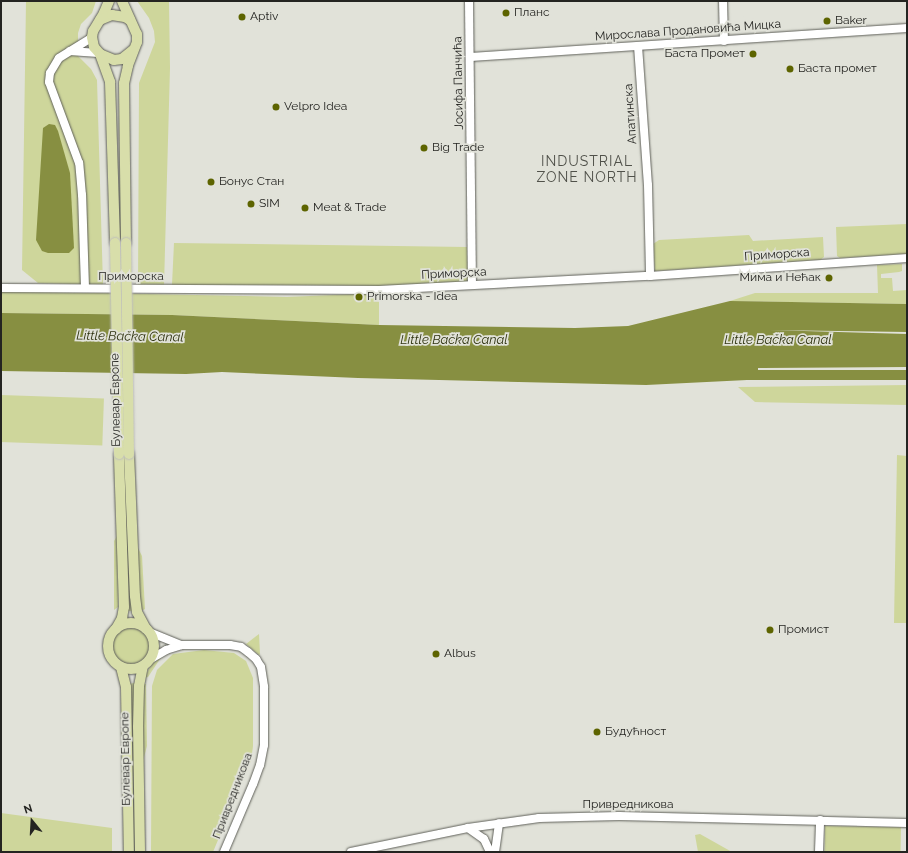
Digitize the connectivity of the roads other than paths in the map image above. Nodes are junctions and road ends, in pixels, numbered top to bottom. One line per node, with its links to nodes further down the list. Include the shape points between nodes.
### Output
1 (109, 1): 5 (main road)
2 (122, 1): 6 (main road, Булевар Европе)
3 (469, 1): 14 (street, Јосифа Панчића)
4 (723, 1): 9 (street)
5 (100, 20): 6 (main road, via 105,16 118,15); 8 (main road)
6 (130, 20): 11 (main road, Булевар Европе, via 137,34)
7 (907, 28): 9 (street, Мирослава Продановића Мицка)
8 (92, 37): 12 (street); 13 (main road, Булевар Европе)
9 (724, 41): 10 (street, Мирослава Продановића Мицка)
10 (638, 46): 14 (street, Мирослава Продановића Мицка); 16 (street, Апатинска, via 648,185)
11 (134, 49): 13 (main road, via 122,59 107,58); 20 (main road, Булевар Европе, bridge, via 124,83)
12 (70, 51): 13 (street); 19 (street, via 53,64 49,82 78,163)
13 (99, 54): 20 (main road, Булевар Европе, bridge, via 110,82)
14 (471, 57): 17 (street, Јосифа Панчића)
15 (907, 258): 16 (street, Приморска)
16 (650, 276): 17 (street, Приморска)
17 (472, 285): 19 (street, Приморска, via 379,290)
18 (1, 288): 19 (street, Приморска)
19 (85, 288)
20 (124, 454): 21 (main road, Булевар Европе, via 124,607); 22 (main road, Булевар Европе, via 135,596 138,612)
21 (116, 629): 22 (main road, via 134,624); 25 (main road, Булевар Европе, via 111,634 108,649 110,656)
22 (148, 631): 23 (street); 24 (main road, Булевар Европе, via 154,647)
23 (182, 645): 24 (street, via 166,650); 32 (street, Привредникова, via 241,647 256,659 263,676 264,745 260,765)
24 (146, 663): 25 (main road, via 132,669); 31 (main road, Булевар Европе, via 138,686)
25 (121, 667): 30 (main road, Булевар Европе, via 126,687)
26 (820, 820): 27 (street, Привредникова, via 619,816 539,818); 28 (street, Привредникова); 36 (street)
27 (499, 823): 29 (street, Привредникова); 35 (street)
28 (907, 823)
29 (468, 828): 33 (street, Привредникова); 34 (street, via 484,839)
30 (129, 852)
31 (140, 852)
32 (224, 852)
33 (351, 852)
34 (490, 852)
35 (495, 852)
36 (819, 852)

